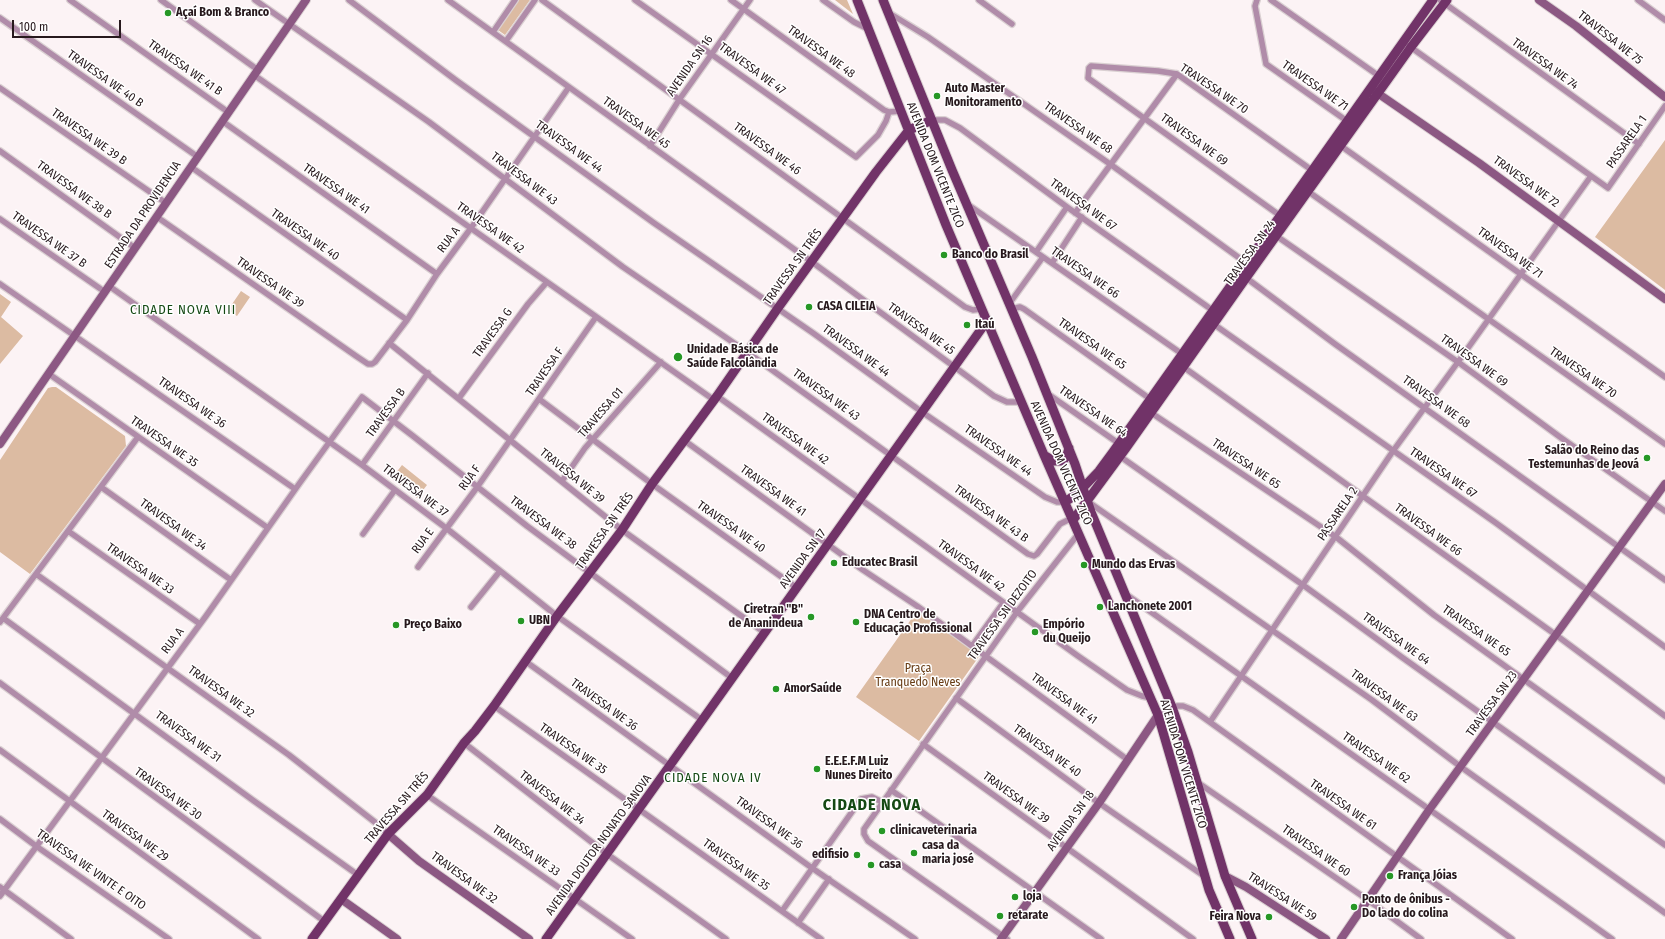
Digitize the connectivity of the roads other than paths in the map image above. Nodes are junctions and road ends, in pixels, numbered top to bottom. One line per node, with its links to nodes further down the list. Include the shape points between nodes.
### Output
1 (70, 0): 46 (street, TRAVESSA WE 41 B)
2 (161, 0): 34 (street, TRAVESSA WE 42)
3 (255, 0): 27 (street)
4 (306, 0): 27 (main road, ESTRADA DA PROVIDENCIA)
5 (349, 0): 53 (street, TRAVESSA WE 44)
6 (448, 0): 30 (street, TRAVESSA WE 45)
7 (515, 0): 30 (street)
8 (535, 0): 31 (street)
9 (542, 0): 43 (street, TRAVESSA WE 46)
10 (635, 0): 33 (street, TRAVESSA WE 47)
11 (731, 0): 23 (street, TRAVESSA WE 48)
12 (750, 0): 23 (street, AVENIDA SN 16)
13 (823, 0): 29 (street)
14 (857, 0): 29 (main road, AVENIDA DOM VICENTE ZICO)
15 (883, 0): 24 (main road, AVENIDA DOM VICENTE ZICO)
16 (979, 0): 28 (street)
17 (1257, 0): 51 (street, TRAVESSA WE 71, via 1255,6 1266,64)
18 (1271, 0): 36 (street)
19 (1433, 0): 32 (main road, TRAVESSA SN 24)
20 (1539, 0): 42 (main road, TRAVESSA WE 75)
21 (1638, 0): 26 (street)
22 (1443, 1): 32 (main road, TRAVESSA SN 24); 54 (street, TRAVESSA WE 74)
23 (743, 9): 33 (street, AVENIDA SN 16); 47 (street, TRAVESSA WE 48)
24 (887, 11): 50 (main road, AVENIDA DOM VICENTE ZICO); 59 (street, TRAVESSA WE 68)
25 (0, 18): 58 (street, TRAVESSA WE 40 B)
26 (1665, 20)
27 (290, 23): 34 (main road, ESTRADA DA PROVIDENCIA); 64 (street, TRAVESSA WE 43)
28 (1012, 24)
29 (869, 30): 45 (main road, AVENIDA DOM VICENTE ZICO)
30 (493, 32): 31 (street, TRAVESSA WE 45)
31 (506, 41): 38 (street, TRAVESSA WE 45)
32 (1407, 45): 36 (main road, TRAVESSA SN 24); 41 (main road, TRAVESSA SN 24); 63 (street)
33 (711, 54): 43 (street, AVENIDA SN 16); 47 (street, TRAVESSA WE 47, via 856,157 878,135)
34 (256, 72): 46 (main road, ESTRADA DA PROVIDENCIA); 76 (street, TRAVESSA WE 42)
35 (1177, 74): 37 (street, TRAVESSA WE 70, via 1091,66); 48 (street); 61 (street, TRAVESSA WE 70)
36 (1379, 76): 40 (main road, TRAVESSA SN 24)
37 (1088, 78): 48 (street, TRAVESSA WE 69)
38 (568, 87): 53 (street, RUA A); 55 (street, TRAVESSA WE 45)
39 (0, 88): 66 (street, TRAVESSA WE 39 B)
40 (1370, 88): 41 (main road, TRAVESSA WE 72); 51 (main road, TRAVESSA SN 24)
41 (1379, 93): 56 (main road, TRAVESSA SN 24); 75 (main road, TRAVESSA WE 72)
42 (1665, 97)
43 (679, 100): 55 (street, AVENIDA SN 16); 72 (street, TRAVESSA WE 46)
44 (1665, 106): 54 (street, PASSARELA 1)
45 (901, 110): 47 (street); 52 (main road, AVENIDA DOM VICENTE ZICO)
46 (228, 112): 49 (main road, ESTRADA DA PROVIDENCIA)
47 (889, 112)
48 (1144, 117): 59 (street); 73 (street, TRAVESSA WE 69)
49 (222, 121): 58 (main road, ESTRADA DA PROVIDENCIA); 84 (street, TRAVESSA WE 41)
50 (930, 121): 52 (main road); 67 (main road, AVENIDA DOM VICENTE ZICO, via 955,191); 68 (street, TRAVESSA WE 67, via 945,120 952,123)
51 (1346, 121): 61 (main road, TRAVESSA SN 24)
52 (909, 130): 72 (main road, TRAVESSA SN TRÊS); 93 (main road, AVENIDA DOM VICENTE ZICO)
53 (534, 136): 64 (street, RUA A); 92 (street, TRAVESSA WE 44)
54 (1639, 144): 63 (street, PASSARELA 1, via 1608,188)
55 (650, 146): 81 (street, TRAVESSA WE 45)
56 (1341, 146): 62 (main road, TRAVESSA SN 24); 85 (street, TRAVESSA WE 71)
57 (0, 151): 78 (street, TRAVESSA WE 38 B)
58 (198, 157): 60 (main road, ESTRADA DA PROVIDENCIA)
59 (1110, 164): 69 (street); 83 (street, TRAVESSA WE 68)
60 (191, 167): 66 (main road, ESTRADA DA PROVIDENCIA); 96 (street, TRAVESSA WE 40)
61 (1312, 170): 62 (street, TRAVESSA WE 70); 65 (main road, TRAVESSA SN 24)
62 (1320, 176): 65 (main road, TRAVESSA SN 24)
63 (1591, 176): 75 (street)
64 (506, 179): 76 (street, RUA A); 102 (street, TRAVESSA WE 43, via 623,267)
65 (1305, 189): 73 (main road, TRAVESSA SN 24); 97 (street)
66 (166, 204): 70 (main road, ESTRADA DA PROVIDENCIA)
67 (967, 204): 79 (street, TRAVESSA WE 66, via 988,216); 91 (main road, AVENIDA DOM VICENTE ZICO)
68 (1067, 207): 69 (street, TRAVESSA WE 67); 79 (street)
69 (1075, 213): 71 (street, TRAVESSA WE 67)
70 (157, 217): 78 (main road, ESTRADA DA PROVIDENCIA); 106 (street, TRAVESSA WE 39, via 356,356)
71 (1082, 217): 82 (street); 94 (street, TRAVESSA WE 67)
72 (844, 218): 81 (main road, TRAVESSA SN TRÊS); 93 (street, TRAVESSA WE 46, via 965,306 973,310)
73 (1284, 218): 77 (main road, TRAVESSA SN 24)
74 (0, 219): 89 (street, TRAVESSA WE 37 B)
75 (1559, 220): 85 (street); 90 (main road, TRAVESSA WE 72)
76 (471, 228): 84 (street, RUA A); 87 (street, TRAVESSA WE 42)
77 (1273, 234): 83 (main road, TRAVESSA SN 24); 105 (street, TRAVESSA WE 69)
78 (135, 248): 89 (main road, ESTRADA DA PROVIDENCIA)
79 (1036, 252): 80 (street, TRAVESSA WE 66)
80 (1043, 257): 82 (street, TRAVESSA WE 66); 91 (street)
81 (812, 262): 92 (main road, TRAVESSA SN TRÊS); 108 (street, TRAVESSA WE 45)
82 (1052, 263): 103 (street, TRAVESSA WE 66)
83 (1250, 265): 86 (main road, TRAVESSA SN 24)
84 (437, 274): 96 (street, RUA A)
85 (1521, 274): 97 (street); 111 (street, TRAVESSA WE 71)
86 (1243, 275): 94 (main road, TRAVESSA SN 24); 119 (street, TRAVESSA WE 68)
87 (547, 282): 95 (street, TRAVESSA WE 42); 114 (street, TRAVESSA G)
88 (0, 284): 100 (street, TRAVESSA WE 36)
89 (107, 289): 100 (main road, ESTRADA DA PROVIDENCIA); 128 (street, TRAVESSA WE 37)
90 (1665, 299)
91 (1010, 307): 112 (main road, AVENIDA DOM VICENTE ZICO); 118 (street, TRAVESSA WE 65, via 1024,309)
92 (778, 308): 102 (main road, TRAVESSA SN TRÊS); 121 (street, TRAVESSA WE 44)
93 (982, 309): 98 (main road, AVENIDA DOM VICENTE ZICO)
94 (1216, 313): 99 (main road, TRAVESSA SN 24)
95 (596, 317): 104 (street, TRAVESSA WE 42); 116 (street, TRAVESSA F)
96 (407, 320): 101 (street, RUA A)
97 (1488, 320): 105 (street, PASSARELA 2); 129 (street, TRAVESSA WE 70)
98 (987, 321): 108 (main road); 117 (main road, AVENIDA DOM VICENTE ZICO)
99 (1211, 321): 103 (main road, TRAVESSA SN 24); 132 (street, TRAVESSA WE 67)
100 (75, 335): 110 (main road, ESTRADA DA PROVIDENCIA); 143 (street, TRAVESSA WE 36)
101 (389, 344): 106 (street, RUA A); 109 (street, TRAVESSA WE 39)
102 (747, 352): 115 (main road, TRAVESSA SN TRÊS); 135 (street, TRAVESSA WE 43)
103 (1186, 357): 107 (main road, TRAVESSA SN 24)
104 (661, 362): 115 (street, TRAVESSA WE 42); 124 (street, TRAVESSA 01)
105 (1458, 362): 119 (street, PASSARELA 2); 149 (street, TRAVESSA WE 69)
106 (372, 364)
107 (1180, 365): 118 (main road, TRAVESSA SN 24); 145 (street, TRAVESSA WE 66)
108 (954, 367): 117 (street, TRAVESSA WE 45, via 999,400); 121 (main road, AVENIDA SN 17)
109 (428, 373): 114 (street, TRAVESSA WE 39); 122 (street, TRAVESSA B)
110 (49, 374): 123 (street, TRAVESSA WE 35); 125 (main road, ESTRADA DA PROVIDENCIA)
111 (1665, 377)
112 (1047, 394): 130 (street, TRAVESSA WE 64); 131 (main road, AVENIDA DOM VICENTE ZICO)
113 (362, 397): 122 (street, TRAVESSA WE 38); 128 (street, RUA A)
114 (459, 398): 126 (street, TRAVESSA WE 39)
115 (715, 398): 127 (main road, TRAVESSA SN TRÊS); 146 (street, TRAVESSA WE 42)
116 (539, 399): 124 (street); 126 (street, TRAVESSA F)
117 (1021, 402): 134 (main road, AVENIDA DOM VICENTE ZICO)
118 (1154, 402): 120 (main road, TRAVESSA SN 24)
119 (1425, 408): 132 (street, PASSARELA 2); 160 (street, TRAVESSA WE 68)
120 (1148, 411): 130 (main road, TRAVESSA SN 24); 158 (street, TRAVESSA WE 65)
121 (922, 412): 135 (main road, AVENIDA SN 17); 148 (street, TRAVESSA WE 44, via 1045,497 1056,502)
122 (394, 422): 136 (street, TRAVESSA B); 140 (street, TRAVESSA WE 38)
123 (138, 437): 141 (street); 152 (street, TRAVESSA WE 35)
124 (593, 439): 137 (street, TRAVESSA 01); 138 (street)
125 (1, 440)
126 (510, 440): 137 (street, TRAVESSA WE 39); 140 (street, RUA F)
127 (685, 440): 138 (main road, TRAVESSA SN TRÊS); 159 (street, TRAVESSA WE 41)
128 (330, 442): 136 (street, TRAVESSA WE 37); 143 (street, RUA A)
129 (1665, 444)
130 (1123, 446): 133 (main road, TRAVESSA SN 24)
131 (1069, 448): 134 (main road, via 1068,455 1063,461 1054,461); 142 (main road, AVENIDA DOM VICENTE ZICO)
132 (1393, 451): 145 (street, PASSARELA 2); 169 (street, TRAVESSA WE 67)
133 (1117, 454): 142 (main road, TRAVESSA SN 24); 147 (main road, TRAVESSA SN 24); 167 (street, TRAVESSA WE 64)
134 (1044, 455): 148 (main road, AVENIDA DOM VICENTE ZICO)
135 (891, 456): 146 (main road, AVENIDA SN 17); 151 (street, TRAVESSA WE 43 B, via 1030,555 1037,554 1060,524)
136 (362, 465): 144 (street, TRAVESSA WE 37)
137 (562, 481): 154 (street, TRAVESSA WE 39)
138 (652, 484): 154 (main road, TRAVESSA SN TRÊS); 168 (street, TRAVESSA WE 40)
139 (1665, 484): 149 (main road, TRAVESSA SN 23)
140 (478, 486): 153 (street, RUA F); 163 (street, TRAVESSA WE 38)
141 (101, 487): 155 (street); 165 (street, TRAVESSA WE 34)
142 (1083, 488): 147 (main road, AVENIDA DOM VICENTE ZICO); 148 (main road, TRAVESSA SN 24)
143 (295, 489): 152 (street, RUA A)
144 (395, 490): 153 (street, TRAVESSA WE 37); 157 (street)
145 (1363, 496): 158 (street, PASSARELA 2); 179 (street, TRAVESSA WE 66)
146 (860, 500): 159 (main road, AVENIDA SN 17); 171 (street, TRAVESSA WE 42)
147 (1087, 501): 151 (main road, TRAVESSA SN 24); 170 (main road, AVENIDA DOM VICENTE ZICO); 177 (street, TRAVESSA WE 63)
148 (1065, 502): 151 (main road, AVENIDA DOM VICENTE ZICO)
149 (1652, 502): 150 (street, TRAVESSA WE 69); 160 (main road, TRAVESSA SN 23)
150 (1665, 511)
151 (1073, 520): 156 (main road, AVENIDA DOM VICENTE ZICO)
152 (268, 528): 165 (street, RUA A)
153 (446, 528): 161 (street, RUA E); 162 (street, TRAVESSA WE 37)
154 (622, 530): 163 (main road, TRAVESSA SN TRÊS); 178 (street, TRAVESSA WE 39)
155 (68, 531): 164 (street); 176 (street, TRAVESSA WE 33)
156 (1079, 532): 173 (street, TRAVESSA SN DEZOITO); 190 (main road, AVENIDA DOM VICENTE ZICO)
157 (363, 534)
158 (1336, 538): 167 (street, PASSARELA 2); 187 (street, TRAVESSA WE 65, via 1434,615)
159 (828, 544): 168 (main road, AVENIDA SN 17); 180 (street, TRAVESSA WE 41)
160 (1619, 548): 166 (street); 169 (main road, TRAVESSA SN 23)
161 (418, 567)
162 (500, 571): 172 (street); 174 (street, TRAVESSA WE 37)
163 (590, 573): 174 (main road, TRAVESSA SN TRÊS); 186 (street, TRAVESSA WE 38)
164 (36, 574): 175 (street); 184 (street, TRAVESSA WE 32)
165 (231, 580): 176 (street, RUA A)
166 (1665, 580)
167 (1304, 584): 177 (street, PASSARELA 2); 198 (street, TRAVESSA WE 64)
168 (797, 588): 178 (main road, AVENIDA SN 17)
169 (1588, 591): 179 (main road, TRAVESSA SN 23); 181 (street, TRAVESSA WE 67)
170 (1126, 595): 185 (street, TRAVESSA WE 62); 192 (main road, AVENIDA DOM VICENTE ZICO)
171 (1003, 603): 173 (street, TRAVESSA WE 42); 180 (street)
172 (471, 607)
173 (1017, 612): 182 (street, TRAVESSA SN DEZOITO); 190 (street, TRAVESSA WE 42, via 1127,690)
174 (557, 616): 183 (main road, TRAVESSA SN TRÊS); 196 (street, TRAVESSA WE 37)
175 (2, 620): 193 (street, TRAVESSA WE 31)
176 (200, 624): 184 (street, RUA A)
177 (1272, 630): 185 (street, PASSARELA 2); 205 (street, TRAVESSA WE 63, via 1372,700)
178 (766, 633): 186 (main road, AVENIDA SN 17)
179 (1556, 635): 187 (main road, TRAVESSA SN 23); 195 (street, TRAVESSA WE 66)
180 (972, 646): 182 (street, TRAVESSA WE 41)
181 (1665, 647)
182 (986, 656): 189 (street, TRAVESSA SN DEZOITO); 203 (street, TRAVESSA WE 41)
183 (525, 661): 191 (main road, TRAVESSA SN TRÊS); 204 (street, TRAVESSA WE 36)
184 (167, 667): 193 (street, RUA A); 216 (street, TRAVESSA WE 32, via 289,755)
185 (1241, 676): 197 (street, PASSARELA 2); 214 (street, TRAVESSA WE 62)
186 (732, 678): 196 (main road, AVENIDA SN 17)
187 (1525, 680): 198 (main road, TRAVESSA SN 23); 206 (street, TRAVESSA WE 65)
188 (0, 683): 202 (street, TRAVESSA WE 30)
189 (956, 698): 200 (street, TRAVESSA SN DEZOITO); 212 (street, TRAVESSA WE 40)
190 (1151, 698): 194 (main road, AVENIDA DOM VICENTE ZICO)
191 (494, 706): 199 (main road, TRAVESSA SN TRÊS); 213 (street, TRAVESSA WE 35)
192 (1172, 707): 194 (street); 197 (street, TRAVESSA WE 61, via 1188,707); 207 (main road, AVENIDA DOM VICENTE ZICO)
193 (135, 713): 202 (street, RUA A); 223 (street, TRAVESSA WE 31)
194 (1158, 715): 203 (main road, AVENIDA SN 18); 224 (main road, AVENIDA DOM VICENTE ZICO)
195 (1665, 716)
196 (702, 720): 204 (main road, AVENIDA SN 17)
197 (1210, 722): 221 (street, TRAVESSA WE 61)
198 (1492, 722): 205 (main road, TRAVESSA SN 23); 217 (street, TRAVESSA WE 64)
199 (464, 743): 209 (main road, TRAVESSA SN TRÊS); 220 (street, TRAVESSA WE 34)
200 (924, 744): 208 (street, TRAVESSA SN DEZOITO); 219 (street, TRAVESSA WE 39)
201 (0, 750): 210 (street, TRAVESSA WE 29)
202 (101, 758): 210 (street, RUA A); 235 (street, TRAVESSA WE 30)
203 (1128, 760): 212 (main road, AVENIDA SN 18)
204 (671, 766): 213 (main road, AVENIDA DOUTOR NONATO SANOVA); 222 (street, TRAVESSA WE 36)
205 (1461, 767): 214 (main road, TRAVESSA SN 23); 234 (street, TRAVESSA WE 63)
206 (1665, 781)
207 (1198, 782): 225 (main road, AVENIDA DOM VICENTE ZICO); 232 (street, TRAVESSA WE 60)
208 (891, 790): 211 (street, TRAVESSA SN DEZOITO); 228 (street)
209 (428, 795): 216 (main road, TRAVESSA SN TRÊS); 231 (street, TRAVESSA WE 33)
210 (69, 802): 218 (street, RUA A); 240 (street, TRAVESSA WE 29)
211 (882, 802): 222 (street, via 872,797 861,799); 237 (street, TRAVESSA SN DEZOITO, via 864,829 868,841)
212 (1099, 803): 219 (main road, AVENIDA SN 18); 224 (street, TRAVESSA WE 40)
213 (639, 809): 220 (main road, AVENIDA DOUTOR NONATO SANOVA); 233 (street, TRAVESSA WE 35)
214 (1429, 810): 221 (main road, TRAVESSA SN 23); 257 (street, TRAVESSA WE 62)
215 (0, 819): 218 (street, TRAVESSA WE VINTE E OITO)
216 (388, 834): 223 (main road, TRAVESSA SN TRÊS); 243 (main road, TRAVESSA WE 32, via 419,861)
217 (1665, 845)
218 (36, 846): 227 (street, RUA A); 239 (street, TRAVESSA WE VINTE E OITO)
219 (1066, 848): 228 (main road, AVENIDA SN 18); 250 (street, TRAVESSA WE 39)
220 (607, 854): 231 (main road, AVENIDA DOUTOR NONATO SANOVA); 246 (street, TRAVESSA WE 34)
221 (1398, 857): 232 (main road, TRAVESSA SN 23); 256 (street, TRAVESSA WE 61)
222 (812, 868): 226 (street, TRAVESSA WE 36); 233 (street)
223 (358, 875): 230 (main road, TRAVESSA SN TRÊS)
224 (1204, 876): 251 (main road, AVENIDA DOM VICENTE ZICO)
225 (1225, 876): 252 (main road, AVENIDA DOM VICENTE ZICO); 253 (main road, TRAVESSA WE 59)
226 (829, 879): 236 (street); 248 (street, TRAVESSA WE 36)
227 (2, 889): 229 (street, RUA A); 238 (street)
228 (1036, 892): 237 (main road, AVENIDA SN 18); 249 (street)
229 (0, 896)
230 (341, 899): 235 (main road, TRAVESSA SN TRÊS); 242 (main road)
231 (576, 899): 244 (main road, AVENIDA DOUTOR NONATO SANOVA); 245 (street, TRAVESSA WE 33)
232 (1368, 900): 254 (main road, TRAVESSA SN 23); 255 (street, TRAVESSA WE 60)
233 (782, 911): 236 (street, TRAVESSA WE 35)
234 (1665, 913)
235 (324, 921): 241 (main road, TRAVESSA SN TRÊS)
236 (798, 923): 247 (street, TRAVESSA WE 35)
237 (1004, 938)
238 (71, 939)
239 (169, 939)
240 (258, 939)
241 (312, 939)
242 (397, 939)
243 (529, 939)
244 (546, 939)
245 (632, 939)
246 (726, 939)
247 (821, 939)
248 (915, 939)
249 (1101, 939)
250 (1193, 939)
251 (1230, 939)
252 (1252, 939)
253 (1326, 939)
254 (1341, 939)
255 (1421, 939)
256 (1512, 939)
257 (1612, 939)

